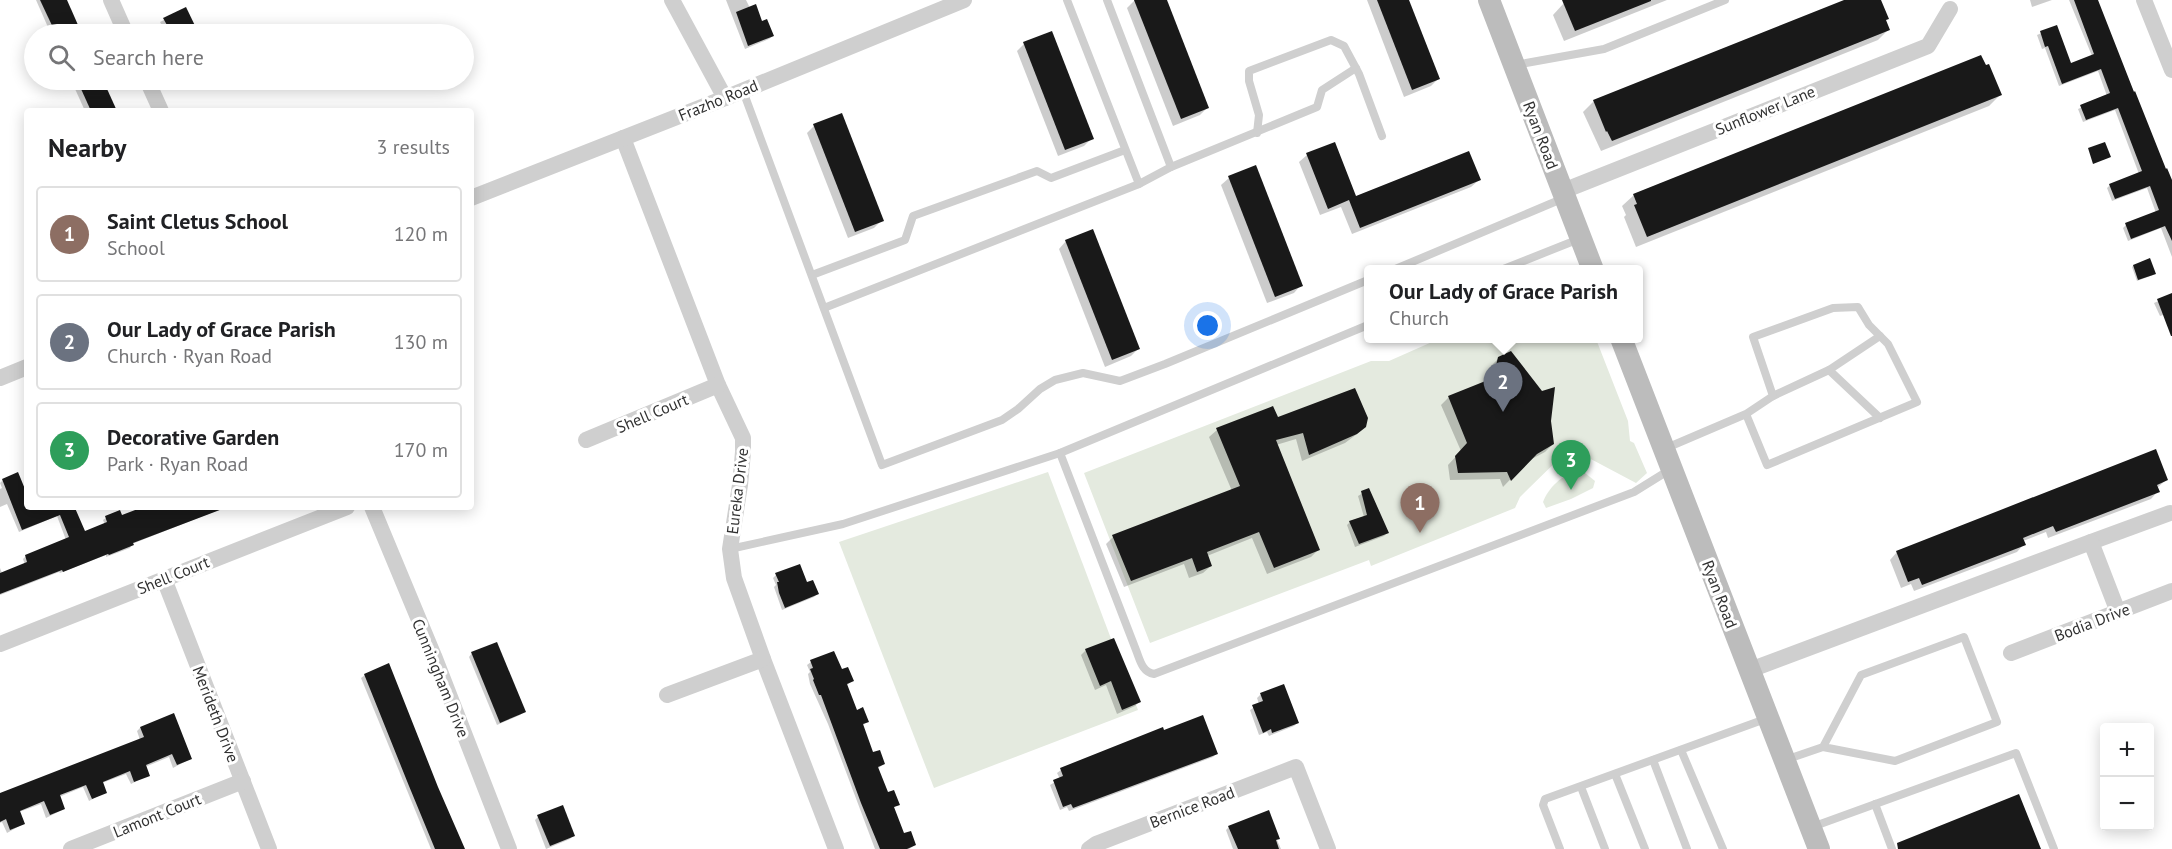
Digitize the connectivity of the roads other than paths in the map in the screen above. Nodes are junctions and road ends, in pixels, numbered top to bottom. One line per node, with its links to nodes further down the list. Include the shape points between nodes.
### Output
1 (111, 0): 10 (street)
2 (672, 0): 16 (street)
3 (964, 0): 15 (street, Frazho Road)
4 (1067, 0): 21 (lane)
5 (1107, 0): 22 (lane)
6 (1489, 0): 11 (main road, Ryan Road)
7 (1725, 0): 11 (lane, via 1604,49)
8 (2144, 0): 13 (street)
9 (1950, 9): 24 (street, Sunflower Lane, via 1928,46)
10 (122, 24)
11 (1515, 65): 24 (main road, Ryan Road)
12 (1356, 68): 18 (lane, via 1322,90 1317,107); 18 (lane, via 1344,46 1331,40 1249,71 1259,115); 19 (lane)
13 (2172, 70)
14 (152, 90): 17 (street)
15 (743, 91): 16 (street, Frazho Road); 30 (lane)
16 (725, 98): 20 (street, Frazho Road)
17 (160, 108)
18 (1257, 133): 22 (lane)
19 (1382, 136)
20 (623, 138): 25 (street, Frazho Road); 39 (street, Eureka Drive)
21 (1125, 150): 23 (lane); 30 (lane, via 1051,178 1037,171 913,216 906,240)
22 (1171, 167): 23 (lane)
23 (1139, 184): 32 (lane)
24 (1564, 194): 26 (main road, Ryan Road); 27 (lane)
25 (474, 197)
26 (1581, 238): 28 (lane); 29 (main road, Ryan Road)
27 (1404, 265)
28 (1514, 265)
29 (1591, 265)
30 (812, 275): 32 (lane)
31 (1364, 282): 32 (lane, via 1120,381 1083,373 1055,380 1002,420 882,465)
32 (824, 308)
33 (1364, 327): 44 (lane)
34 (1880, 336): 37 (lane); 40 (lane, via 1858,307 1833,308 1753,337); 42 (lane, via 1888,344 1917,402)
35 (1623, 343): 45 (main road, Ryan Road)
36 (24, 368): 38 (street)
37 (1829, 370): 40 (lane); 42 (lane)
38 (0, 378)
39 (718, 385): 43 (street, Shell Court); 50 (street, Eureka Drive, via 743,438)
40 (1773, 396): 41 (lane)
41 (1746, 414): 42 (lane, via 1767,465); 45 (lane)
42 (1880, 418)
43 (586, 440)
44 (1060, 453): 45 (lane, via 1136,650 1144,668 1154,674 1634,492); 50 (lane, via 843,524)
45 (1668, 459): 57 (main road, Ryan Road)
46 (339, 510): 51 (street, Shell Court)
47 (373, 510): 71 (street, Cunningham Drive)
48 (2170, 513): 49 (street)
49 (2091, 542): 53 (street); 57 (street)
50 (730, 549): 56 (street, Eureka Drive, via 734,578)
51 (164, 579): 54 (street, Shell Court); 65 (street, Merideth Drive)
52 (2172, 591): 53 (street, Bodia Drive)
53 (2118, 612): 55 (street, Bodia Drive)
54 (0, 644)
55 (2011, 653)
56 (763, 659): 58 (street); 72 (street, Eureka Drive)
57 (1750, 670): 59 (main road, Ryan Road)
58 (667, 695)
59 (1768, 718): 61 (lane); 63 (main road, Ryan Road)
60 (1823, 747): 60 (lane, via 1895,761 1997,722 1964,637 1861,675); 63 (lane)
61 (1681, 750): 62 (lane); 79 (lane)
62 (1653, 760): 64 (lane); 78 (lane)
63 (1785, 760): 68 (main road, Ryan Road)
64 (1615, 774): 66 (lane); 77 (lane)
65 (243, 781): 69 (street, Lamont Court); 70 (street, Merideth Drive)
66 (1581, 787): 75 (lane, via 1545,799 1543,805); 76 (lane)
67 (1875, 804): 68 (lane); 81 (lane); 82 (lane, via 2016,753)
68 (1811, 827): 80 (main road, Ryan Road)
69 (70, 849)
70 (269, 849)
71 (509, 849)
72 (836, 849)
73 (1089, 849): 74 (street, Bernice Road, via 1296,767)
74 (1328, 849)
75 (1560, 849)
76 (1605, 849)
77 (1645, 849)
78 (1687, 849)
79 (1723, 849)
80 (1819, 849)
81 (1892, 849)
82 (2054, 849)

